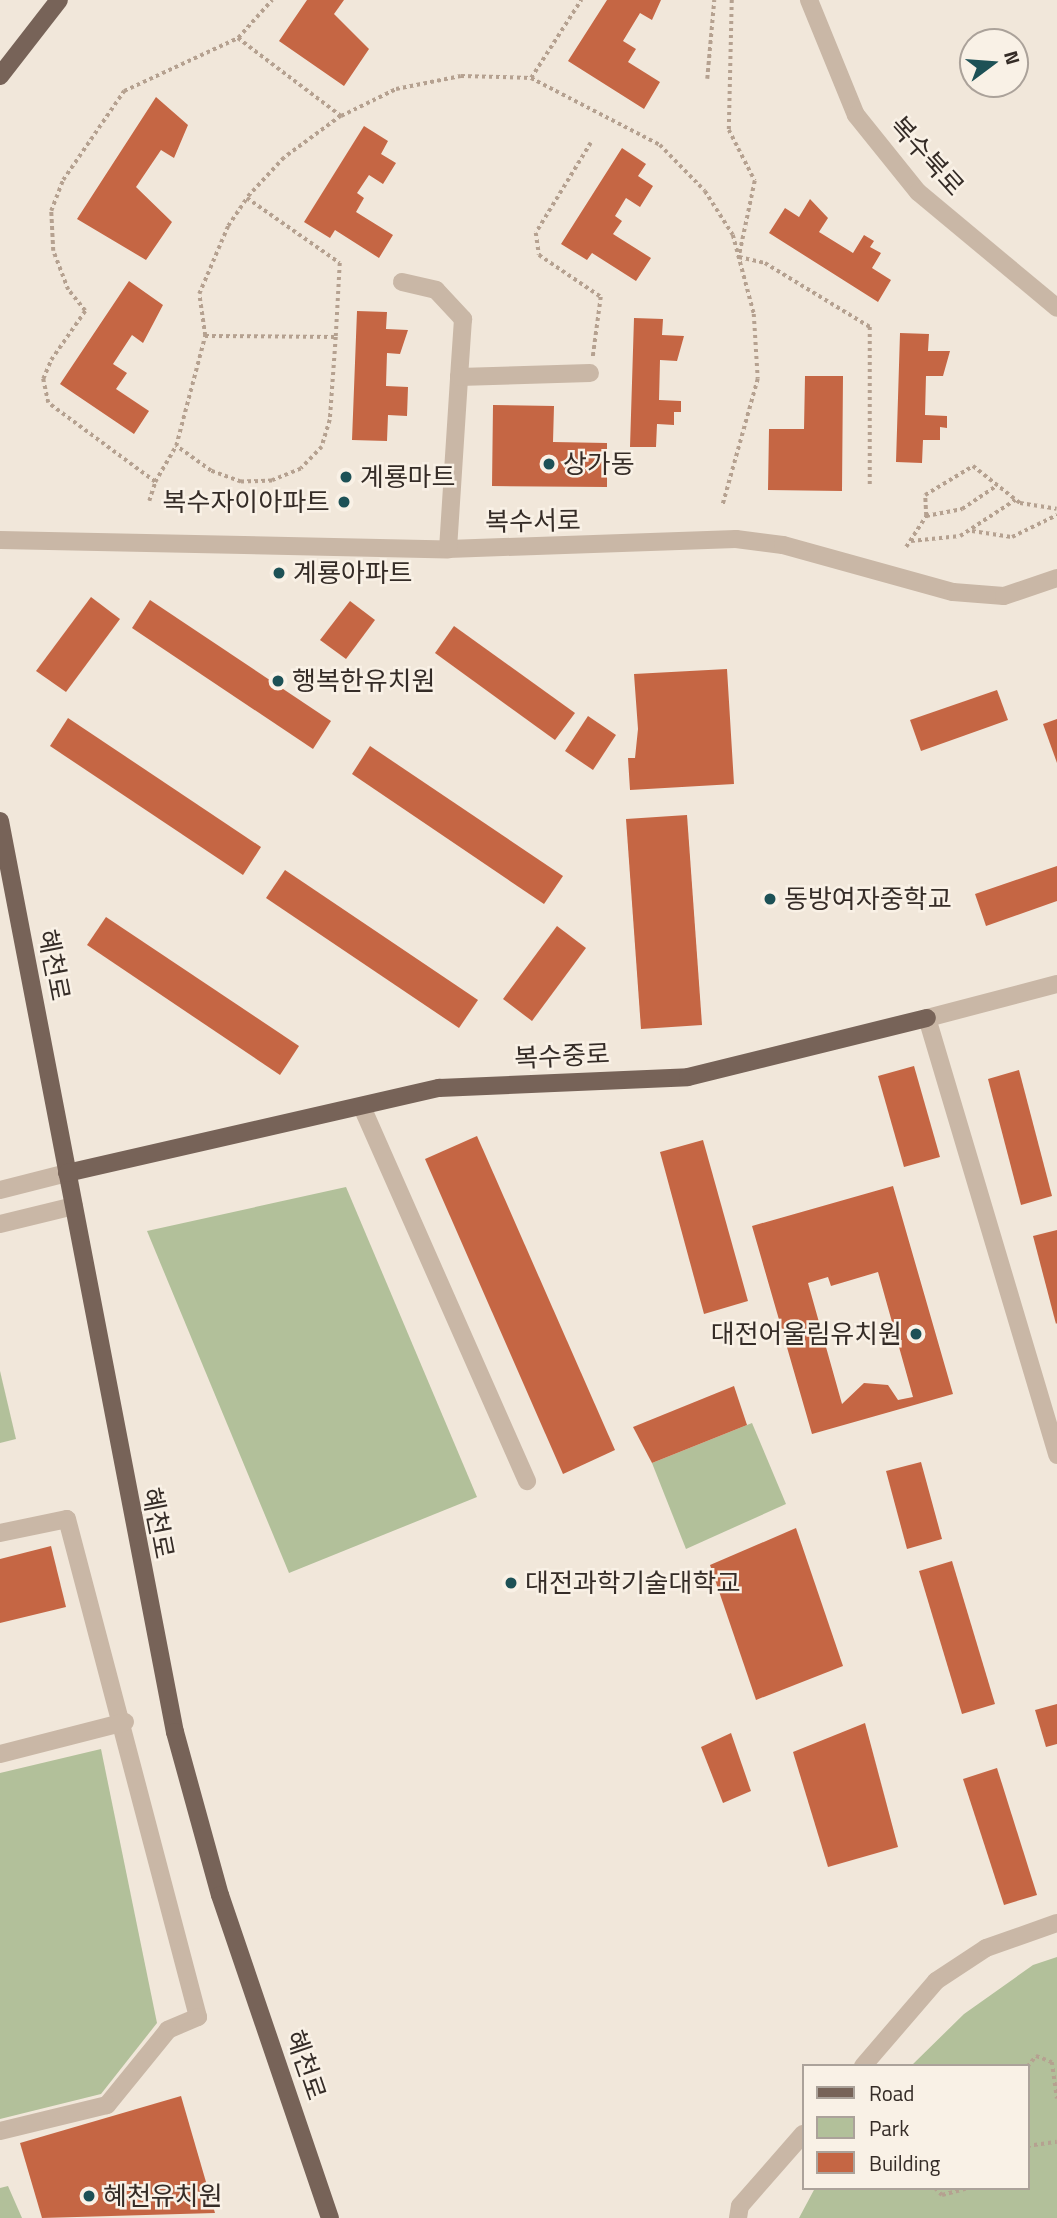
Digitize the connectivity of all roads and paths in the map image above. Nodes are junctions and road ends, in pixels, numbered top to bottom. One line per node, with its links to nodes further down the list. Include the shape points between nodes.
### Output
1 (59, 0): 8 (main road)
2 (272, 0): 7 (path)
3 (582, 0): 9 (path)
4 (714, 0): 10 (path)
5 (732, 0): 14 (path, via 729,130 755,181)
6 (809, 0): 16 (street, 복수북로, via 856,116 910,183)
7 (238, 38): 11 (path); 22 (path, via 124,91 63,180 51,211 53,251 68,290 85,311 43,379 48,403)
8 (0, 76)
9 (531, 78): 11 (path, via 461,76 396,89); 14 (path, via 660,145 705,191)
10 (706, 79)
11 (341, 116): 13 (path, via 284,158)
12 (591, 144): 19 (path, via 536,233 539,255 601,297)
13 (247, 198): 17 (path, via 228,226 199,294); 18 (path, via 340,263)
14 (739, 257): 23 (path, via 765,263 870,327); 27 (path, via 754,314 758,379)
15 (402, 282): 20 (street, via 436,290 463,319)
16 (1057, 308)
17 (205, 336): 18 (path); 21 (path)
18 (336, 337): 21 (path, via 330,420 322,447 301,469 272,481 240,482 211,471)
19 (590, 373): 20 (street)
20 (459, 377): 34 (street)
21 (176, 446): 22 (path)
22 (155, 482): 25 (path)
23 (870, 487)
24 (995, 487): 26 (path); 29 (path, via 962,509); 29 (path, via 973,466 925,495)
25 (149, 500)
26 (1015, 500): 28 (path); 30 (path)
27 (723, 504)
28 (1057, 512): 30 (path, via 1012,537)
29 (926, 516): 32 (path)
30 (971, 530): 32 (path, via 938,542)
31 (0, 540): 34 (street, 복수서로)
32 (910, 541): 33 (path)
33 (906, 547)
34 (448, 549): 35 (street, 복수서로, via 736,539 783,545 953,592 1004,596)
35 (1057, 578)
36 (0, 821): 40 (main road, 혜천로)
37 (1057, 984): 38 (street, 복수중로)
38 (927, 1018): 39 (main road, 복수중로, via 688,1077 439,1088); 44 (street)
39 (362, 1107): 40 (main road, 복수중로); 45 (street)
40 (67, 1173): 41 (street); 42 (main road, 혜천로)
41 (0, 1190)
42 (74, 1206): 43 (street); 59 (main road, 혜천로, via 175,1732 220,1895)
43 (0, 1224)
44 (1057, 1455)
45 (527, 1481)
46 (0, 1533): 47 (street, via 67,1519)
47 (125, 1722): 48 (street); 53 (street, via 198,2017 168,2030 107,2105)
48 (0, 1754)
49 (1057, 1923): 50 (street, via 986,1948 936,1981)
50 (865, 2064)
51 (1029, 2065): 52 (path, via 1036,2056 1052,2062)
52 (1057, 2099)
53 (0, 2131)
54 (802, 2135): 60 (street, via 740,2206)
55 (1057, 2142): 56 (path)
56 (1029, 2146)
57 (937, 2190): 58 (path, via 942,2195)
58 (961, 2190)
59 (330, 2218)
60 (738, 2218)

